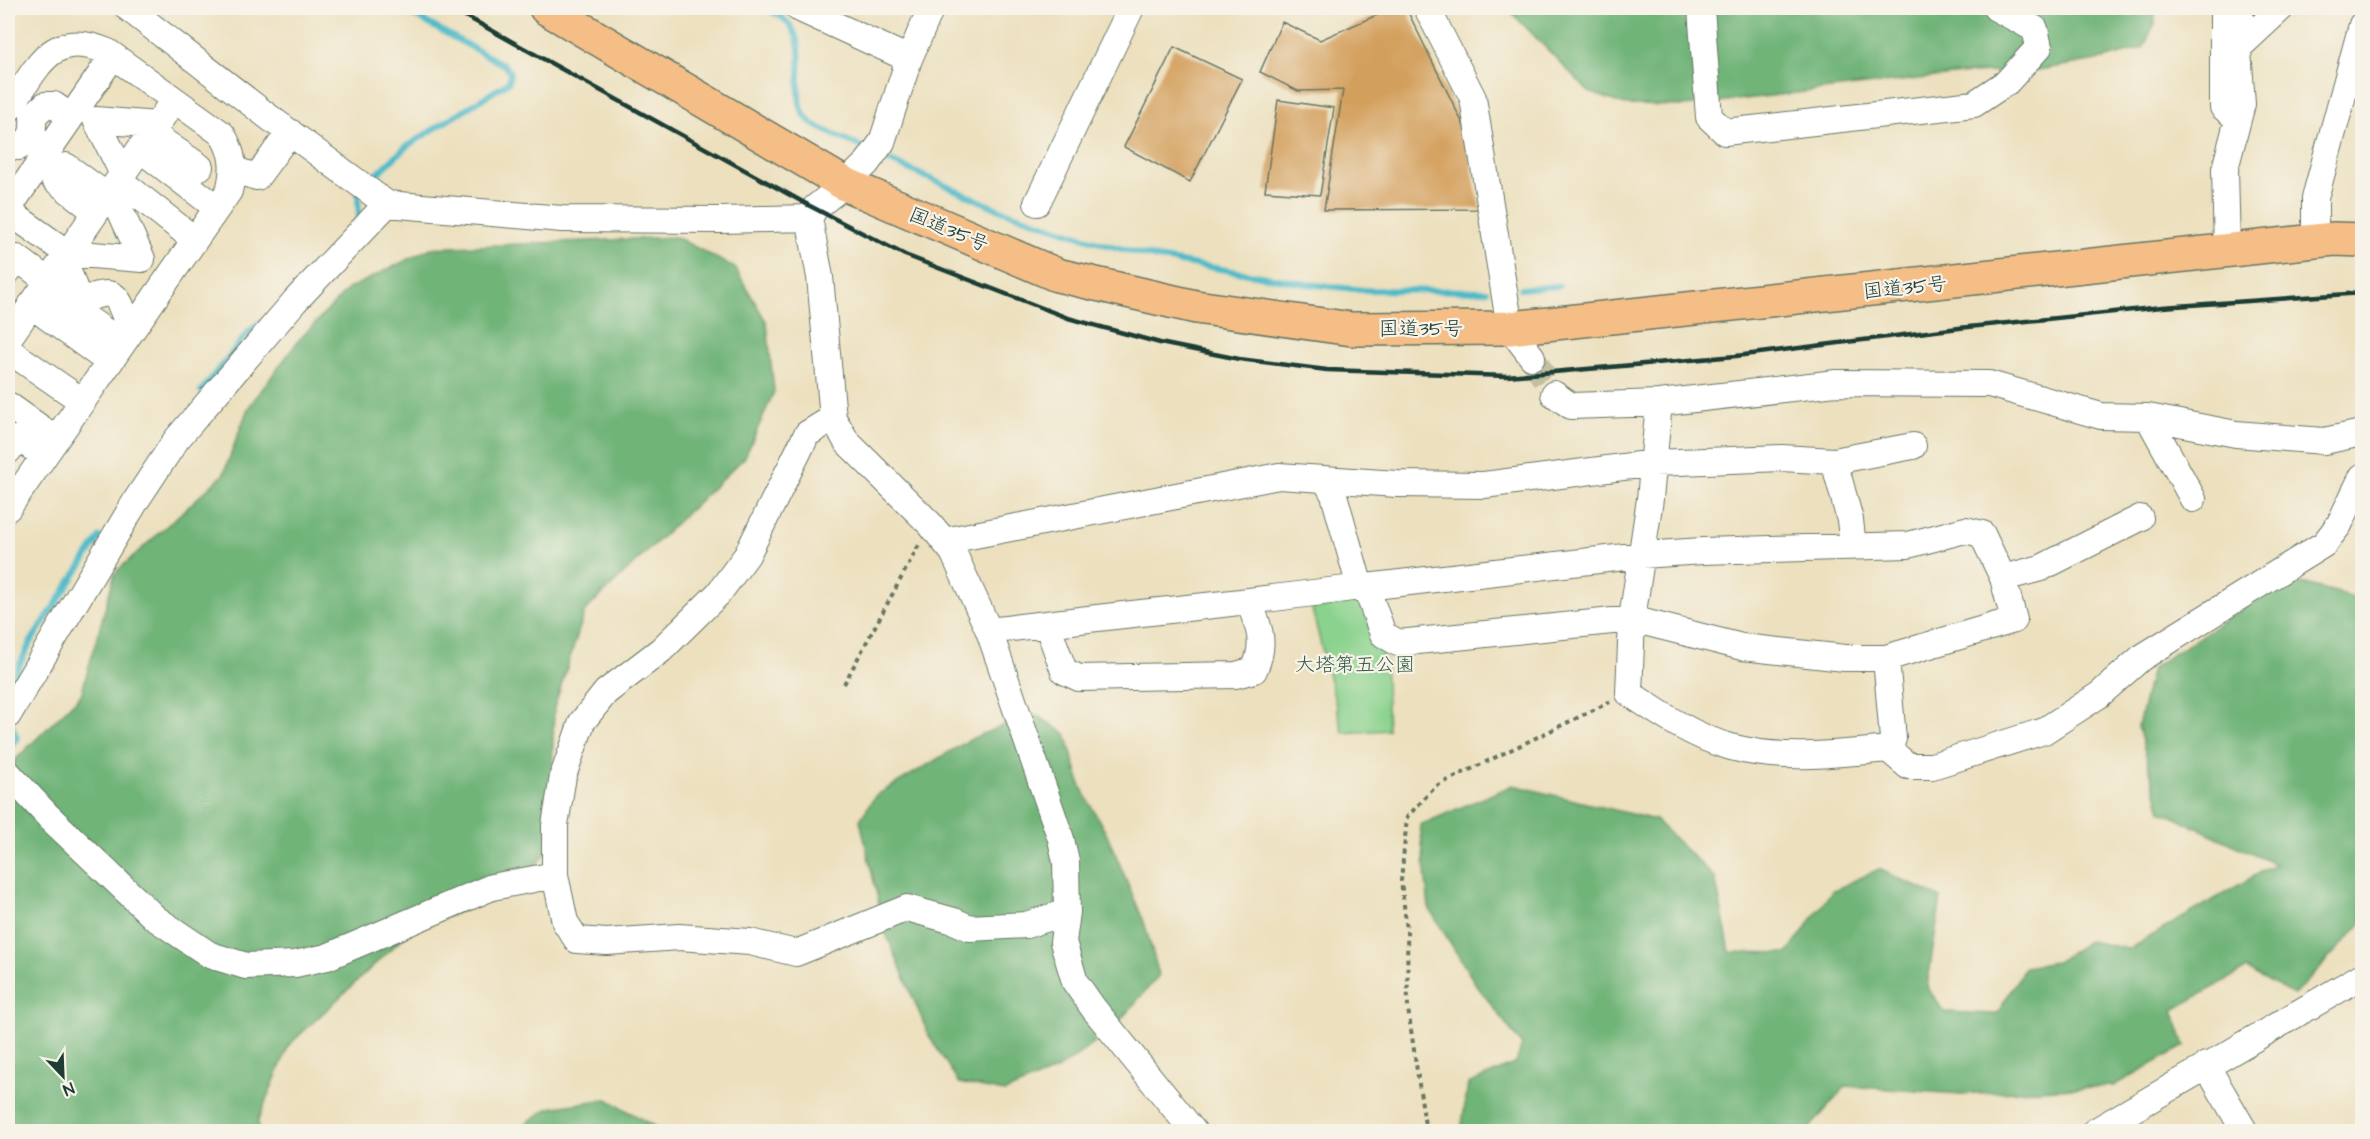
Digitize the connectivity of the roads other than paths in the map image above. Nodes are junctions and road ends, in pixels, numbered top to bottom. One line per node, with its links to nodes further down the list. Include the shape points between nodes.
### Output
1 (128, 8): 20 (street)
2 (546, 8): 25 (highway, 国道35号)
3 (798, 8): 15 (street)
4 (931, 8): 15 (street)
5 (1131, 8): 28 (street)
6 (1427, 8): 41 (street, via 1473,98)
7 (1701, 8): 8 (street, via 1709,117 1725,132 1974,104 2007,82 2039,47 2035,29)
8 (1996, 8)
9 (2223, 8): 19 (street, via 2223,107)
10 (2241, 8): 13 (street)
11 (2281, 8): 13 (street)
12 (2362, 25): 36 (street, via 2315,198)
13 (2238, 48): 19 (street, via 2242,104)
14 (113, 56): 16 (street); 17 (street, via 88,44 66,44 48,54); 18 (street)
15 (909, 59): 25 (street, via 882,142)
16 (174, 100): 21 (street); 24 (street, via 222,134 231,149)
17 (8, 110)
18 (71, 117): 22 (street, via 54,105 45,105 33,116 34,132 29,141 19,147); 32 (street)
19 (2238, 119): 37 (street, via 2225,169)
20 (290, 132): 24 (street, via 257,177); 29 (street)
21 (149, 135): 23 (street); 27 (street); 27 (street, via 96,120)
22 (8, 144)
23 (190, 160): 30 (street); 31 (street)
24 (234, 170): 31 (street, via 229,191)
25 (856, 173): 33 (street, via 815,208); 41 (highway, 国道35号, via 1057,275 1196,307 1352,328)
26 (69, 180): 27 (street)
27 (111, 190): 30 (street); 38 (street); 38 (street, via 142,259)
28 (1037, 203)
29 (387, 204): 33 (street, via 562,219); 73 (street, via 295,301 176,441)
30 (153, 207): 34 (street)
31 (217, 208): 34 (street)
32 (8, 210): 38 (street)
33 (809, 218): 51 (street, via 820,277)
34 (195, 240): 43 (street)
35 (2362, 240): 36 (highway, 国道35号)
36 (2315, 242): 37 (highway, 国道35号)
37 (2227, 251): 41 (highway, 国道35号)
38 (65, 256): 40 (street); 43 (street, via 76,293 87,299 104,291 116,298)
39 (8, 271): 40 (street, via 17,258)
40 (41, 291): 42 (street); 43 (street, via 83,330)
41 (1510, 328): 45 (street)
42 (8, 339)
43 (121, 346): 47 (street)
44 (8, 350): 47 (street)
45 (1532, 357)
46 (1554, 394): 48 (street, via 1571,406)
47 (82, 401): 54 (street)
48 (1659, 403): 50 (street, via 1836,383 1989,384 2101,416); 57 (street)
49 (10, 412): 54 (street)
50 (2148, 417): 52 (street, via 2236,434 2324,441); 61 (street)
51 (833, 418): 63 (street, via 847,442); 76 (street, via 807,434 747,555 718,594 653,656 606,692 582,722 564,776 555,825)
52 (2362, 433)
53 (1913, 446): 56 (street)
54 (50, 447): 55 (street, via 18,438); 60 (street)
55 (8, 452)
56 (1834, 461): 57 (street, via 1782,458); 64 (street)
57 (1654, 463): 59 (street, via 1484,485); 65 (street)
58 (2362, 477): 74 (street, via 2339,525 2324,544 2141,658 2099,695 2044,731 1932,766 1908,766)
59 (1325, 479): 63 (street, via 1280,476); 67 (street, via 1334,495)
60 (10, 497)
61 (2193, 499)
62 (2139, 518): 66 (street, via 2041,568)
63 (937, 532): 71 (street, via 953,552)
64 (1853, 546): 65 (street); 66 (street, via 1908,545 1965,530 1982,534)
65 (1642, 555): 67 (street); 69 (street)
66 (2003, 578): 72 (street, via 2014,620)
67 (1363, 587): 68 (street); 69 (street, via 1383,634 1398,643)
68 (1249, 603): 70 (street); 70 (street, via 1258,622 1262,653 1254,670 1236,675 1079,678 1064,671)
69 (1632, 619): 72 (street, via 1742,647 1845,658); 74 (street, via 1629,693 1664,717 1731,747 1786,754)
70 (1047, 624): 71 (street)
71 (989, 631): 77 (street, via 1061,839 1066,862)
72 (1886, 658): 74 (street, via 1893,739)
73 (8, 715)
74 (1888, 749)
75 (8, 773): 76 (street, via 155,918 210,955 246,966 295,964 327,957 492,887)
76 (555, 875): 77 (street, via 565,922 577,940 679,937 750,942 796,953 907,908 970,928 1026,925)
77 (1067, 912): 80 (street, via 1063,942 1075,982)
78 (2362, 976): 79 (street)
79 (2206, 1065): 81 (street); 82 (street)
80 (1194, 1131)
81 (2094, 1131)
82 (2245, 1131)

